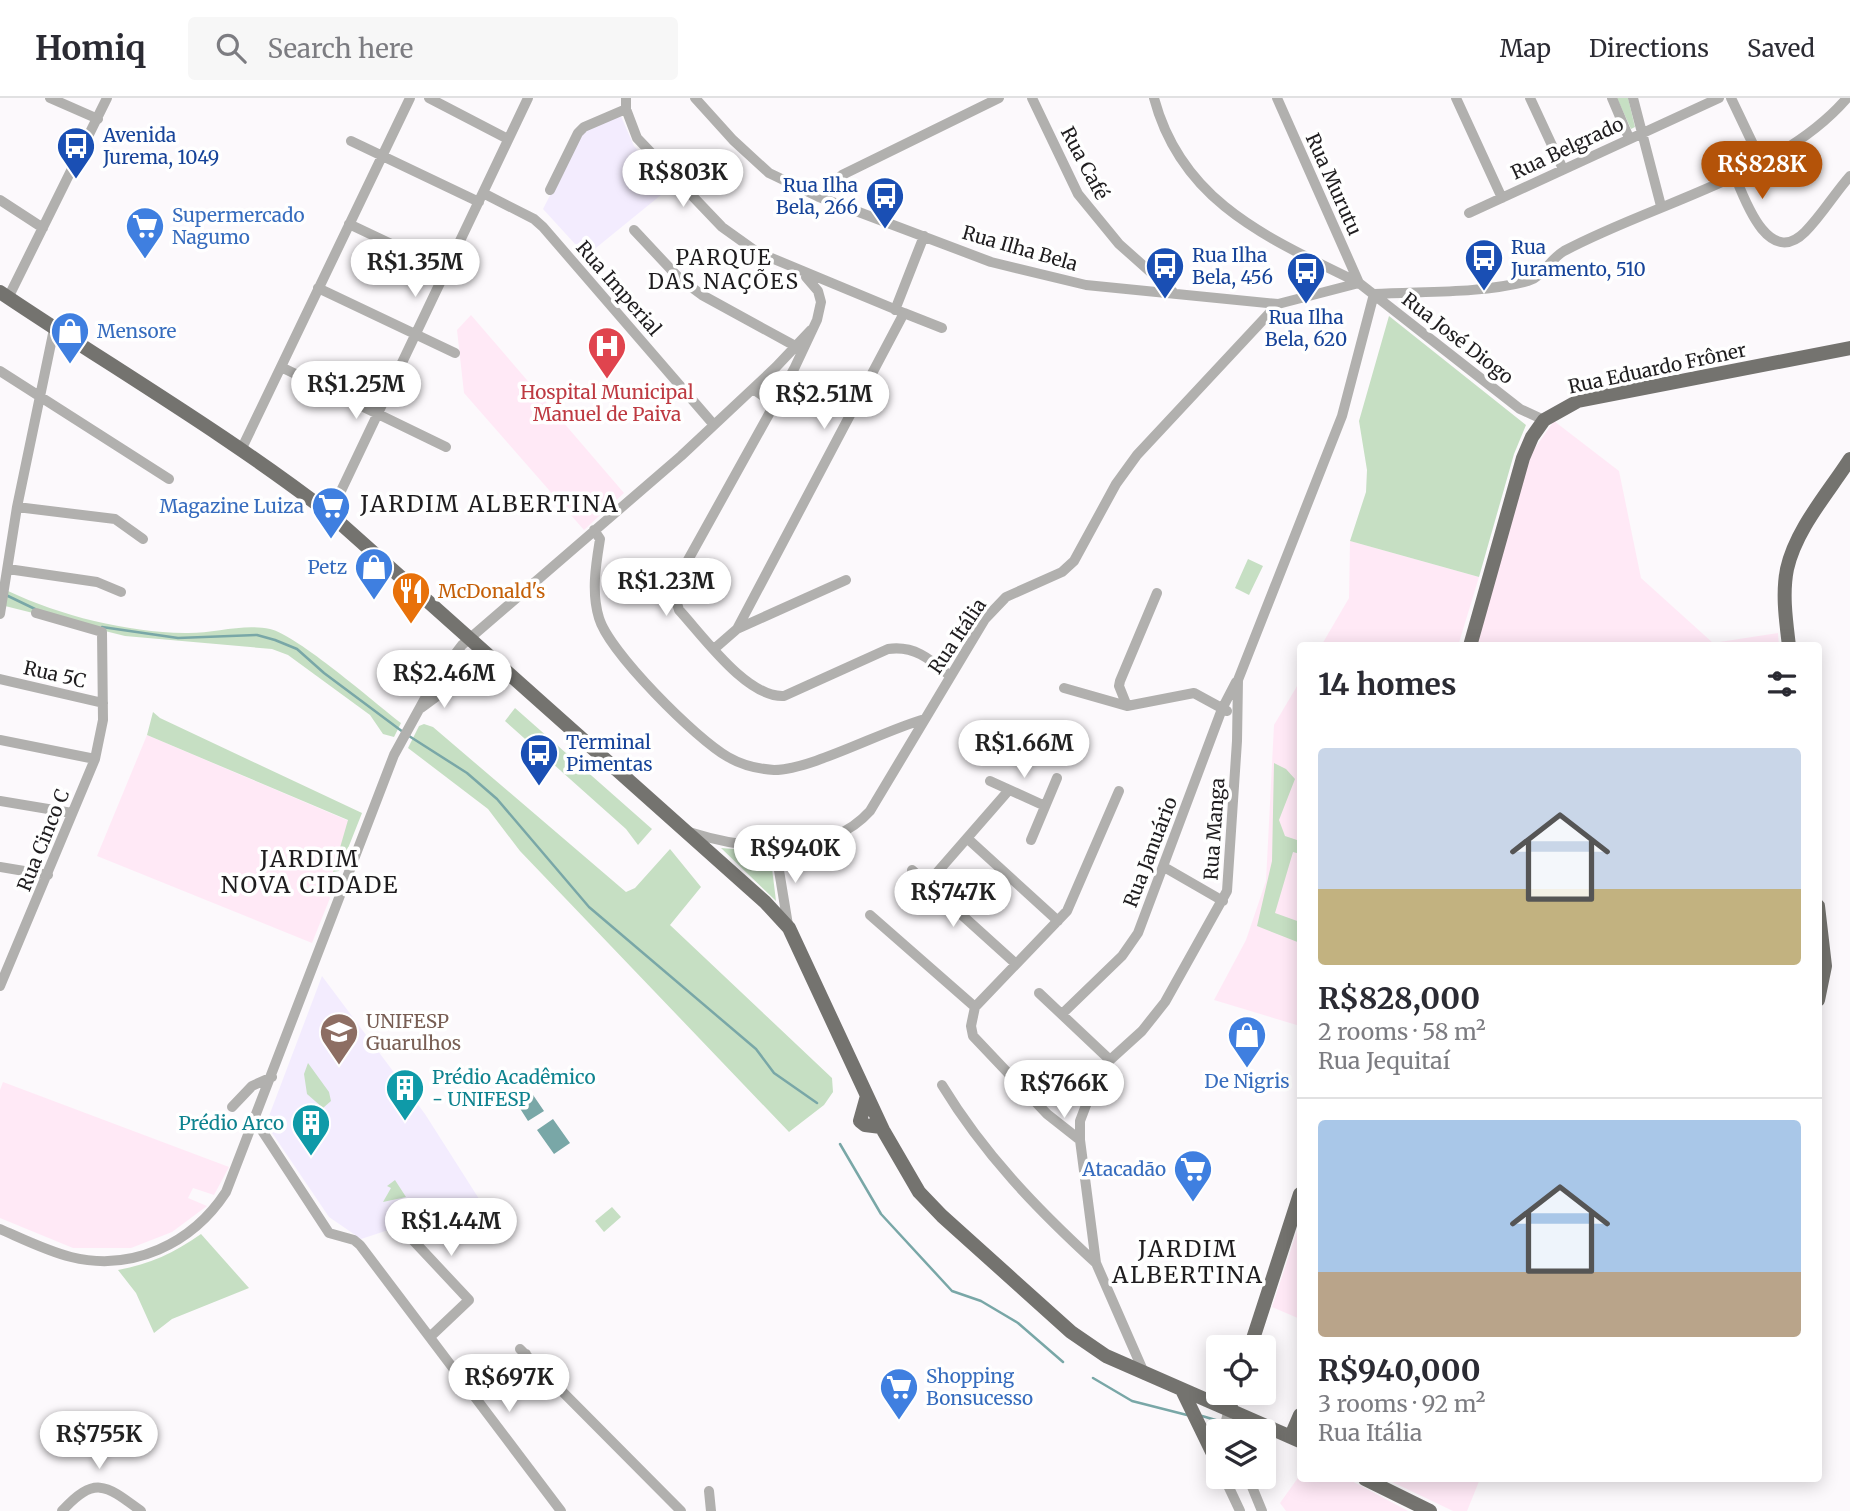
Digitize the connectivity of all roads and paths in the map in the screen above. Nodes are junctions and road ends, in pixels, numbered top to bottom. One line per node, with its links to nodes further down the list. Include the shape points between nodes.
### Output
1 (50, 98): 19 (street)
2 (107, 98): 19 (street)
3 (410, 98): 24 (street)
4 (429, 98): 22 (street)
5 (528, 98): 22 (street)
6 (695, 98): 31 (street, Rua Ilha Bela, via 752,159)
7 (999, 98): 27 (street)
8 (1032, 98): 42 (street, Rua Café, via 1077,194 1111,236)
9 (1154, 98): 45 (street, via 1182,160 1224,207 1249,227)
10 (1277, 98): 45 (street, Rua Murutu)
11 (1456, 98): 34 (street)
12 (1531, 98): 26 (street)
13 (1612, 98): 21 (street)
14 (1633, 98): 20 (street)
15 (1719, 98): 20 (street, Rua Belgrado)
16 (1731, 98): 25 (street)
17 (1847, 98): 25 (street, via 1811,133)
18 (626, 103): 30 (street, via 578,133); 44 (street, via 637,138 722,227 757,252)
19 (98, 119): 39 (street)
20 (1641, 132): 21 (street, Rua Belgrado); 36 (street)
21 (1629, 138): 26 (street, Rua Belgrado)
22 (508, 139): 32 (street)
23 (351, 141): 24 (street, Rua Imperial)
24 (382, 155): 32 (street, Rua Imperial); 38 (street)
25 (1761, 161): 28 (street)
26 (1563, 169): 34 (street, Rua Belgrado)
27 (842, 175): 31 (street); 33 (street)
28 (1735, 176): 29 (street, via 1763,232 1785,242 1805,232); 36 (street)
29 (1850, 176)
30 (550, 190)
31 (804, 190): 33 (street, Rua Ilha Bela)
32 (481, 197): 43 (street); 68 (street, Rua Imperial, via 543,227)
33 (819, 197): 41 (street, Rua Ilha Bela)
34 (1503, 198): 37 (street, Rua Belgrado)
35 (0, 200): 39 (street)
36 (1661, 206): 49 (street, via 1564,251 1528,281)
37 (1469, 213)
38 (349, 224): 43 (street); 46 (street)
39 (43, 228): 50 (street)
40 (634, 230): 57 (street, via 679,278 702,295)
41 (924, 236): 47 (street, Rua Ilha Bela, via 1022,270 1086,285); 52 (street)
42 (1145, 267): 47 (street, Rua Café); 48 (street, Rua Café)
43 (446, 270): 56 (street)
44 (802, 273): 52 (street); 55 (street, via 818,291 821,302)
45 (1359, 284): 49 (street); 51 (street, Rua Ilha Bela)
46 (318, 288): 56 (street); 60 (street)
47 (1153, 290): 48 (street, Rua Ilha Bela)
48 (1172, 292): 51 (street, Rua Ilha Bela)
49 (1374, 294): 65 (street, Rua José Diogo); 91 (street, Rua Manga, via 1342,416)
50 (4, 295): 54 (main road)
51 (1278, 304): 89 (street, Rua Itália, via 1137,455 1074,561 1062,572 1006,597 985,619)
52 (900, 312): 53 (street); 84 (street)
53 (942, 328)
54 (54, 329): 63 (street); 71 (main road)
55 (811, 330): 57 (street); 64 (street)
56 (415, 336): 59 (street); 66 (street)
57 (797, 347): 62 (street)
58 (1850, 348): 67 (main road, Rua Eduardo Frôner, via 1578,401)
59 (455, 354)
60 (281, 367): 66 (street); 71 (street)
61 (0, 371): 63 (street)
62 (753, 389): 64 (street); 68 (street)
63 (39, 397): 73 (street); 74 (street)
64 (775, 404): 88 (street, via 675,588 679,610)
65 (1520, 409): 67 (street, Rua José Diogo); 69 (street, Rua José Diogo)
66 (377, 414): 70 (street); 75 (street)
67 (1544, 420): 69 (main road, Rua Eduardo Frôner)
68 (713, 425): 76 (street)
69 (1532, 437): 85 (main road, Rua Eduardo Frôner)
70 (446, 447)
71 (242, 448): 75 (main road)
72 (1850, 459): 86 (main road, via 1791,556 1785,590)
73 (169, 479)
74 (17, 507): 77 (street, via 115,519); 78 (street)
75 (330, 514): 87 (main road)
76 (594, 530): 87 (street); 98 (street, via 600,538 595,602 606,634 628,664 729,758 758,768 786,769)
77 (143, 539)
78 (8, 569): 80 (street, via 97,582); 83 (street)
79 (846, 580): 84 (street)
80 (121, 592)
81 (1157, 593): 94 (street, via 1119,686)
82 (36, 613): 93 (street, Rua Cinco C, via 102,632)
83 (0, 614)
84 (737, 629): 88 (street)
85 (1471, 642)
86 (1789, 642)
87 (475, 643): 95 (street, via 452,686); 95 (street, via 455,652); 108 (main road)
88 (714, 649): 89 (street, via 756,689 773,696 784,696 899,647 919,653)
89 (950, 676): 98 (street, Rua Itália)
90 (0, 679): 93 (street, Rua 5C)
91 (1238, 680): 96 (street, Rua Januário); 97 (street, Rua Manga)
92 (1064, 688): 94 (street)
93 (103, 703): 100 (street, Rua Cinco C)
94 (1128, 706): 96 (street, via 1187,693)
95 (419, 709): 129 (street, via 401,740 304,977)
96 (1222, 709): 97 (street); 113 (street, Rua Januário)
97 (1237, 715): 117 (street, Rua Manga)
98 (925, 719): 111 (street, Rua Itália, via 858,825 825,841)
99 (0, 740): 100 (street)
100 (95, 759): 107 (street, Rua Cinco C)
101 (1057, 778): 106 (street)
102 (990, 781): 103 (street)
103 (1009, 790): 106 (street); 109 (street)
104 (1119, 791): 119 (street, via 1067,911)
105 (0, 801): 107 (street)
106 (1045, 806): 110 (street)
107 (72, 813): 115 (street, Rua Cinco C)
108 (681, 829): 111 (street, Rua Itália, via 704,837); 120 (main road)
109 (968, 839): 116 (street); 119 (street)
110 (1031, 840)
111 (775, 846): 120 (street)
112 (0, 867): 115 (street)
113 (1164, 867): 117 (street); 127 (street, Rua Januário, via 1131,946)
114 (912, 870): 116 (street)
115 (48, 875): 124 (street, Rua Cinco C)
116 (927, 884): 122 (street)
117 (1223, 901): 128 (street, Rua Manga, via 1159,1010)
118 (870, 915): 126 (street)
119 (1058, 920): 122 (street)
120 (787, 921): 140 (main road, via 802,934 907,1164 927,1194 1050,1304); 140 (main road, via 881,1128 919,1192 1071,1332 1106,1356)
121 (1822, 940): 123 (main road)
122 (1015, 963): 126 (street)
123 (1822, 981)
124 (0, 986)
125 (1039, 993): 127 (street)
126 (975, 1007): 133 (street, via 973,1036 1048,1114)
127 (1062, 1014): 128 (street)
128 (1110, 1060): 133 (street, Rua Manga, via 1085,1106)
129 (272, 1077): 131 (street, via 258,1082); 132 (street)
130 (942, 1085): 137 (street, via 1007,1177)
131 (232, 1107)
132 (255, 1120): 135 (street, via 218,1205 190,1232 153,1253 90,1260); 139 (street, via 329,1233 360,1245)
133 (1080, 1140): 137 (street, Rua Manga)
134 (1297, 1203): 138 (main road)
135 (0, 1229)
136 (410, 1237): 139 (street, via 469,1300)
137 (1096, 1263): 140 (street, Rua Manga)
138 (1254, 1335)
139 (431, 1336): 143 (street)
140 (1143, 1370): 141 (main road); 142 (main road)
141 (1183, 1392): 144 (main road); 147 (main road)
142 (1206, 1393)
143 (475, 1395): 153 (street, via 523,1351); 156 (street)
144 (1206, 1397)
145 (1237, 1405): 146 (main road)
146 (1297, 1435)
147 (1206, 1439)
148 (1371, 1482): 160 (main road)
149 (1387, 1482): 161 (main road)
150 (1230, 1489): 158 (street)
151 (1253, 1489): 159 (street)
152 (709, 1491): 157 (street)
153 (674, 1509)
154 (62, 1511): 155 (street, via 93,1486 107,1488)
155 (141, 1511)
156 (561, 1511)
157 (712, 1511)
158 (1240, 1511)
159 (1262, 1511)
160 (1430, 1511)
161 (1446, 1511)

